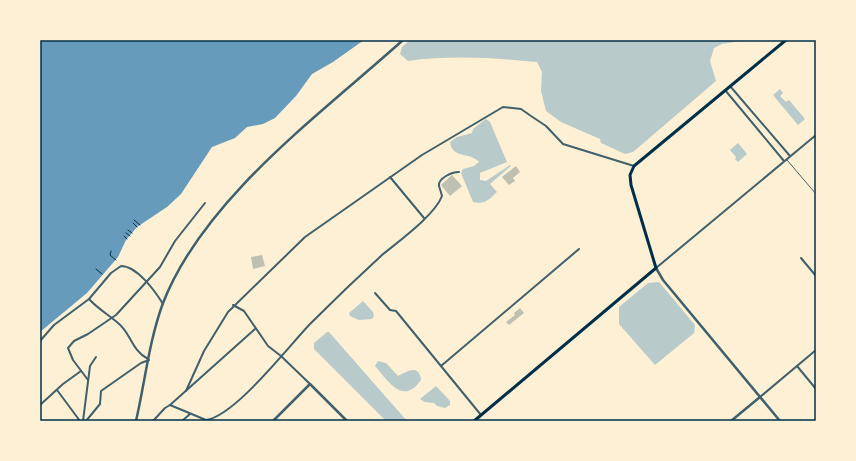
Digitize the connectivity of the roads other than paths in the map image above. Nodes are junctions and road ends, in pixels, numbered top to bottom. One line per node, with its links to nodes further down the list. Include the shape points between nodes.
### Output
1 (403, 40): 22 (street, via 299,132 220,210 195,244)
2 (786, 40): 3 (main road)
3 (730, 86): 4 (main road); 6 (street)
4 (725, 90): 8 (street); 9 (main road)
5 (816, 135): 6 (street)
6 (790, 156): 7 (street)
7 (787, 159): 8 (street); 12 (lane)
8 (784, 162): 17 (street)
9 (634, 166): 11 (street, via 563,144 546,126 521,109 503,107 447,139); 17 (main road, via 630,175 631,185)
10 (458, 172): 14 (street, via 452,172 440,181 440,202 434,211)
11 (390, 177): 14 (street); 23 (street, via 305,238)
12 (816, 194)
13 (205, 203): 19 (street, via 175,241 160,267)
14 (424, 218): 28 (street, via 376,260)
15 (579, 249): 31 (street)
16 (801, 258): 18 (street)
17 (656, 268): 39 (street, via 663,280); 43 (main road)
18 (816, 276)
19 (146, 282): 21 (street, via 131,269 121,266 110,273); 22 (street); 24 (street)
20 (375, 293): 31 (street, via 390,310 396,311)
21 (89, 299): 24 (street); 26 (street, via 54,325)
22 (163, 304): 30 (street)
23 (233, 305): 25 (street, via 246,314); 38 (street, via 204,351)
24 (111, 318): 30 (street, via 119,323 138,351); 33 (street, via 74,341 68,348)
25 (255, 329): 28 (street, via 268,346); 38 (street)
26 (40, 341)
27 (816, 350): 32 (street)
28 (281, 356): 35 (street); 42 (street, via 256,383 220,415 206,420)
29 (96, 357): 34 (street, via 90,366)
30 (149, 360): 46 (street, via 101,391 100,404); 47 (street)
31 (441, 366): 43 (street)
32 (796, 366): 37 (street); 39 (street)
33 (81, 371): 34 (street); 36 (street)
34 (88, 380): 45 (street)
35 (310, 384): 50 (street); 51 (street)
36 (57, 389): 40 (street); 45 (street)
37 (816, 389)
38 (186, 391): 41 (street)
39 (760, 396): 44 (street); 53 (street)
40 (40, 405)
41 (170, 405): 42 (street); 48 (street)
42 (190, 414): 49 (street)
43 (481, 415): 52 (main road)
44 (777, 417): 54 (street); 55 (street)
45 (82, 421)
46 (86, 421)
47 (136, 421)
48 (153, 421)
49 (182, 421)
50 (273, 421)
51 (347, 421)
52 (474, 421)
53 (731, 421)
54 (773, 421)
55 (780, 421)

